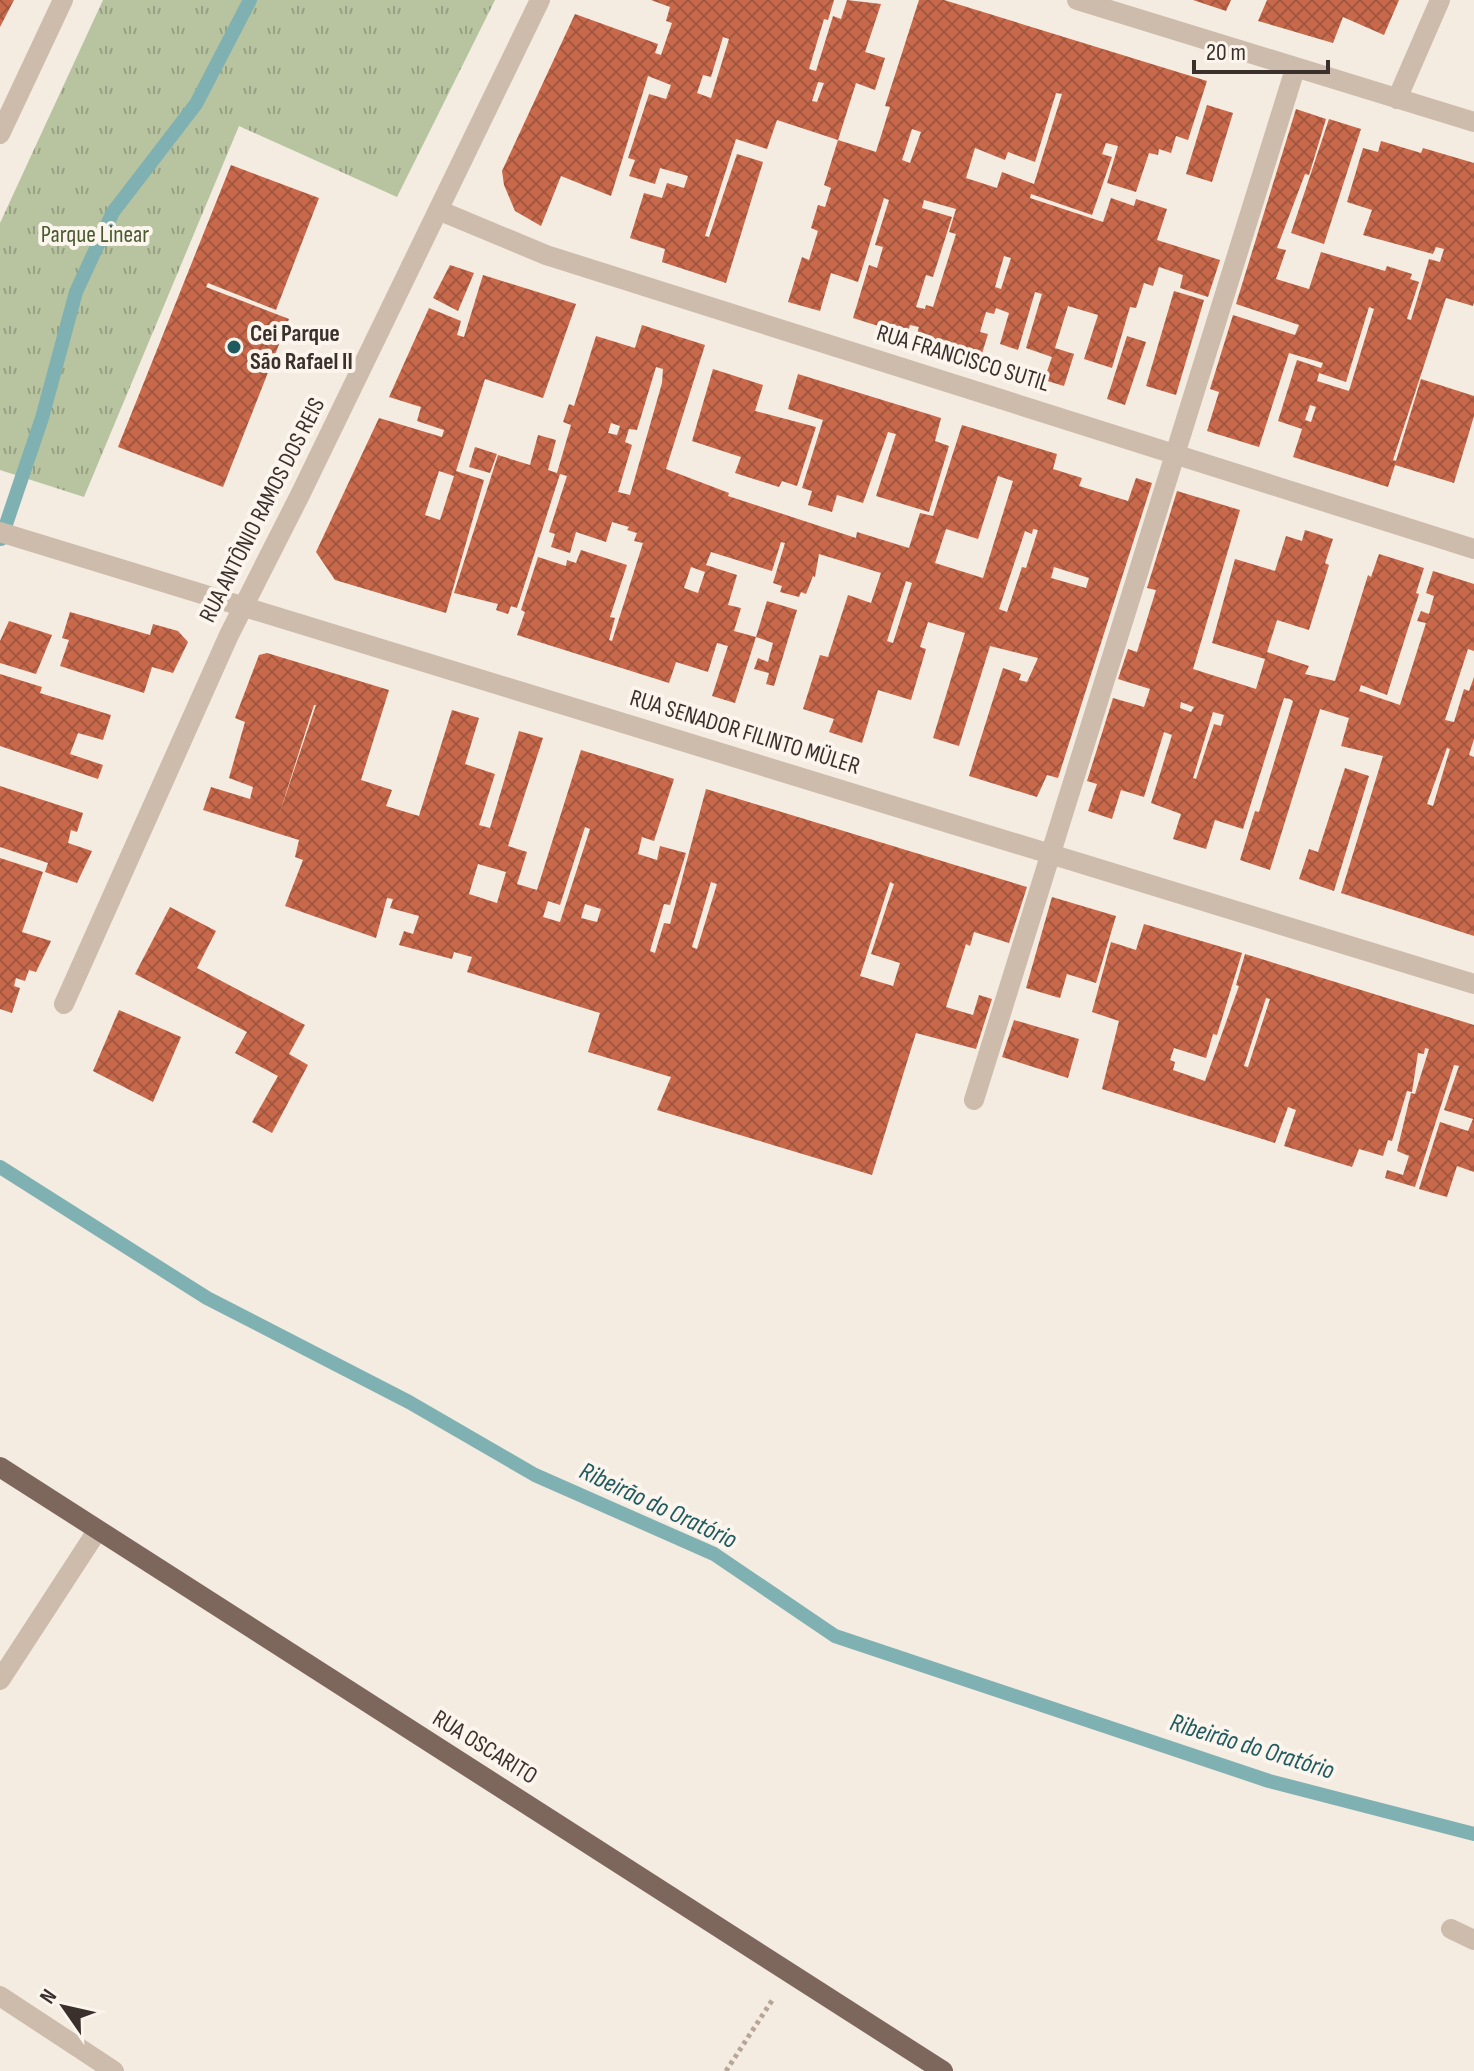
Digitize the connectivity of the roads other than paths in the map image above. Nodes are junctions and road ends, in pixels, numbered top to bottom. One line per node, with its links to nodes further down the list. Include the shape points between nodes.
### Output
1 (63, 0): 7 (street)
2 (540, 0): 10 (street, RUA ANTÔNIO RAMOS DOS REIS)
3 (1077, 0): 5 (street)
4 (1440, 0): 6 (street)
5 (1295, 69): 6 (street); 11 (street)
6 (1397, 99): 8 (street)
7 (6, 102): 9 (street)
8 (1474, 122)
9 (0, 134)
10 (438, 210): 11 (street, RUA FRANCISCO SUTIL, via 546,255); 14 (street, RUA ANTÔNIO RAMOS DOS REIS)
11 (1176, 453): 13 (street, RUA FRANCISCO SUTIL); 15 (street)
12 (0, 532): 14 (street, RUA SENADOR FILINTO MÜLER)
13 (1474, 549)
14 (243, 606): 15 (street, RUA SENADOR FILINTO MÜLER); 17 (street, RUA ANTÔNIO RAMOS DOS REIS)
15 (1049, 853): 16 (street, RUA SENADOR FILINTO MÜLER); 18 (street)
16 (1474, 984)
17 (64, 1004)
18 (974, 1100)
19 (0, 1467): 20 (main road, RUA OSCARITO)
20 (97, 1531): 21 (street); 26 (main road, RUA OSCARITO)
21 (0, 1680)
22 (1451, 1929): 23 (street)
23 (1474, 1940)
24 (0, 1996): 25 (street)
25 (114, 2071)
26 (943, 2071)

